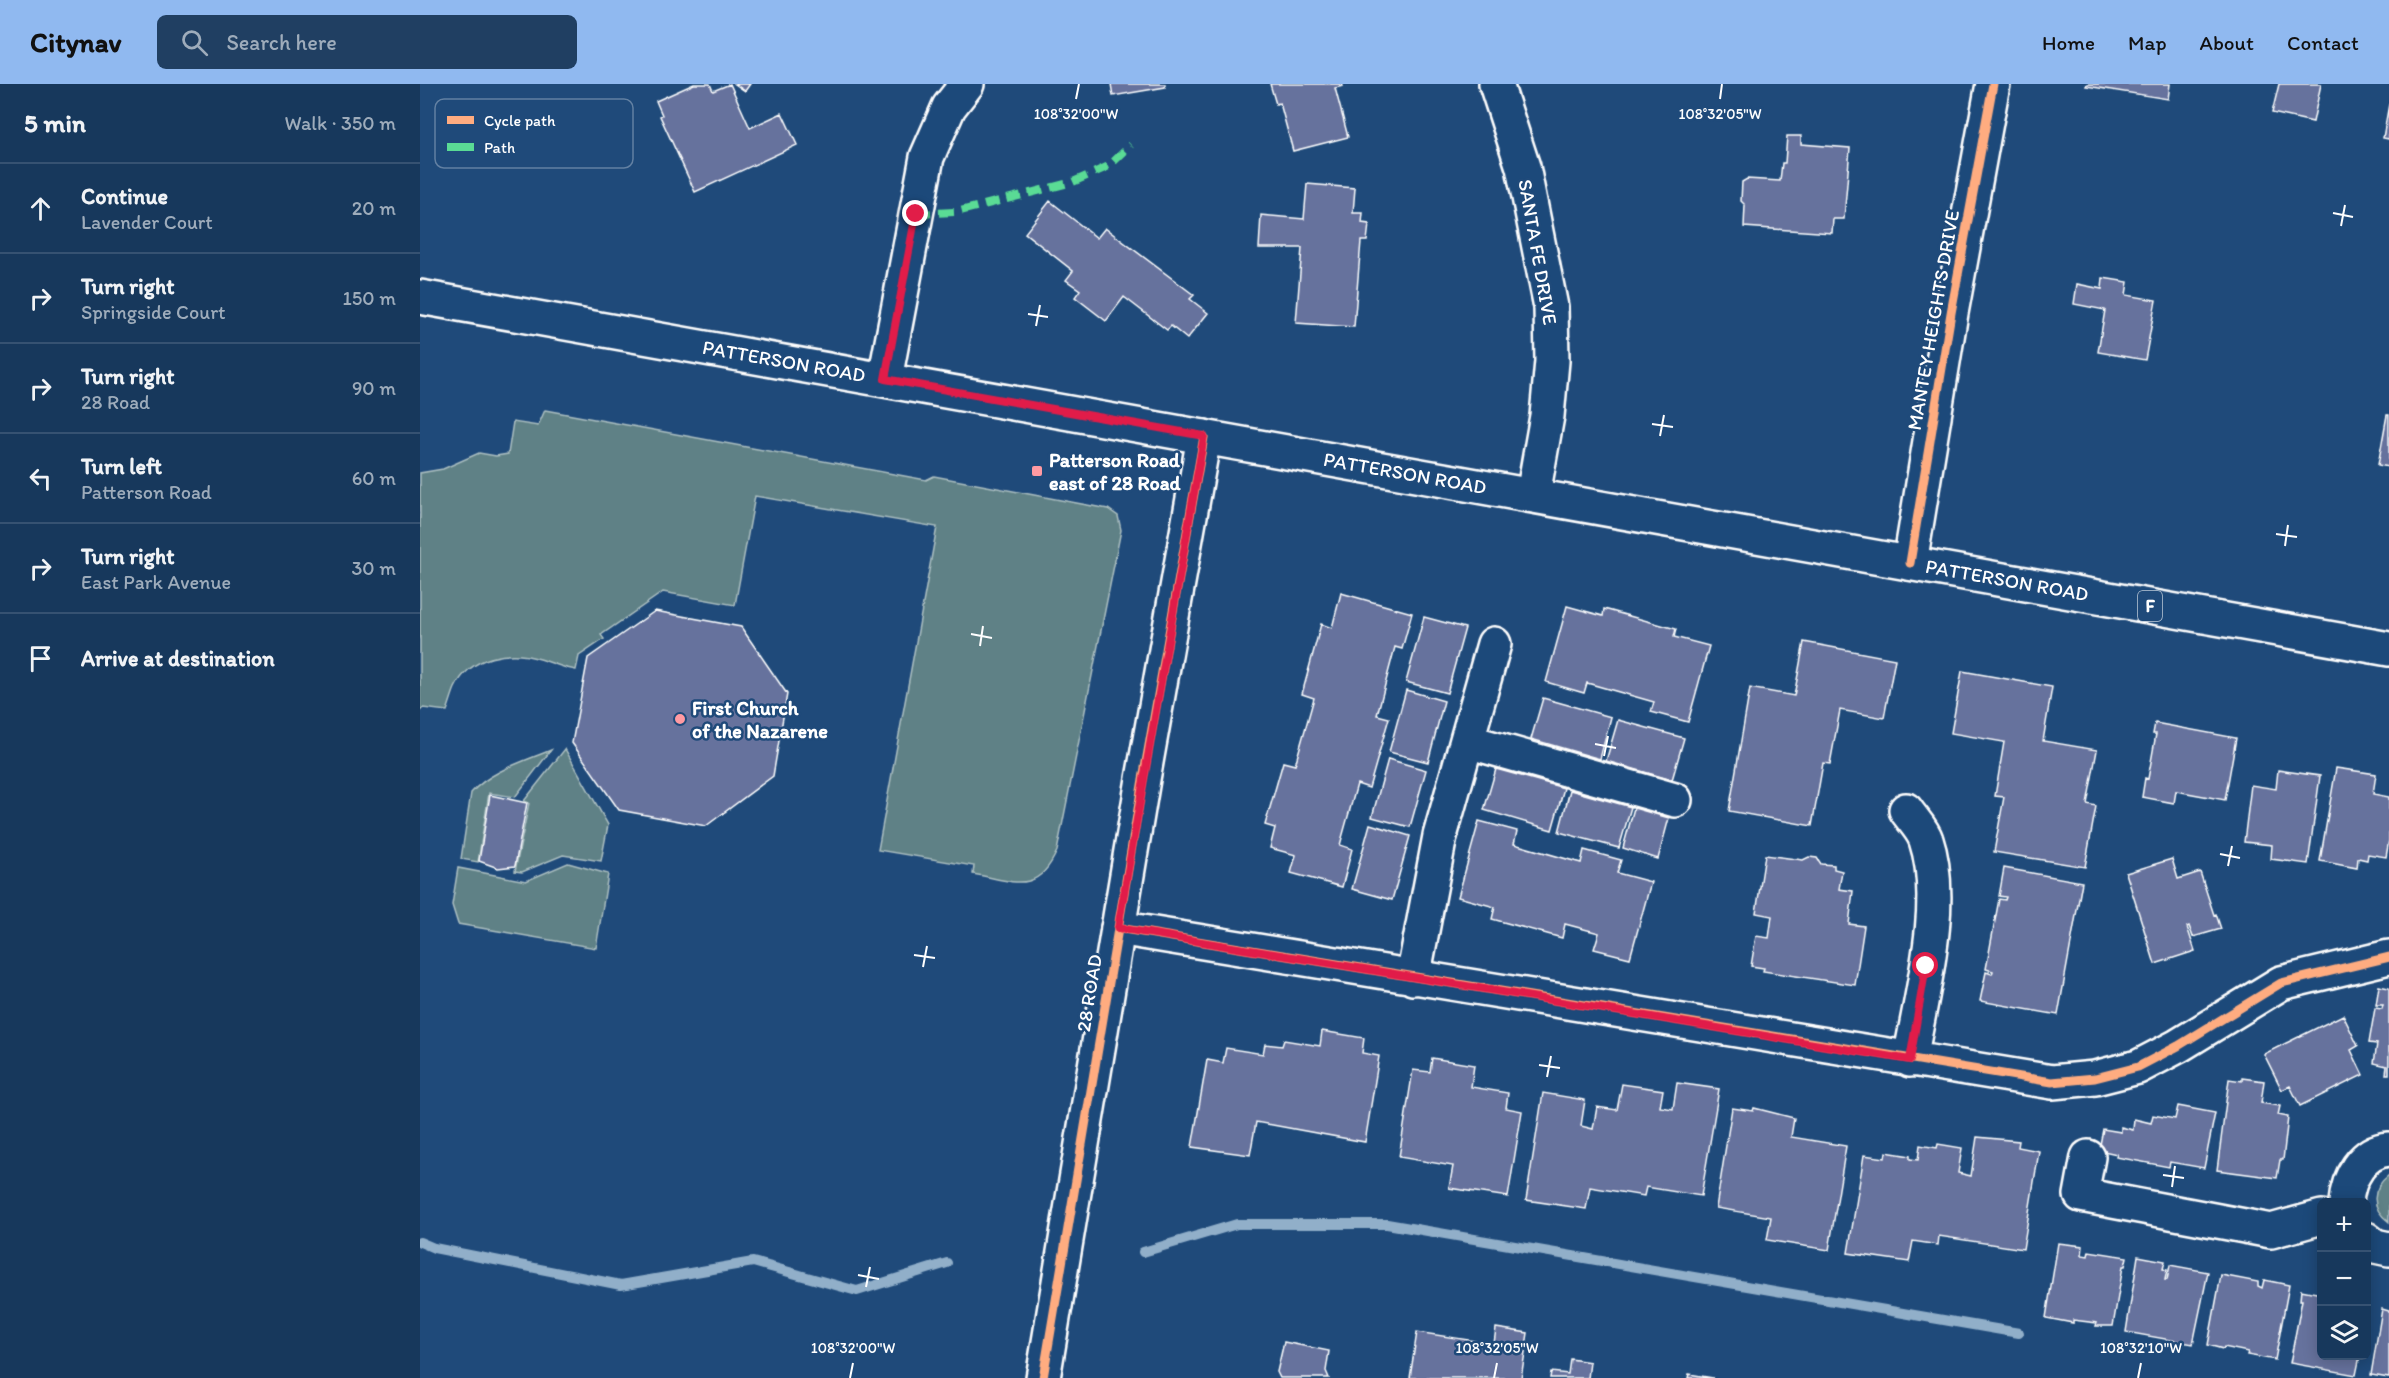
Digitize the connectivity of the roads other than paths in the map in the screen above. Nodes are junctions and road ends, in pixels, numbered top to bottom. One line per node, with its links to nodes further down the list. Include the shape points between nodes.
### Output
1 (967, 84): 5 (street, via 949,107 927,157)
2 (1496, 84): 7 (street, SANTA FE DRIVE, via 1523,167 1551,308 1547,416)
3 (1993, 84): 8 (street, MANTEY HEIGHTS DRIVE)
4 (420, 297): 5 (street, PATTERSON ROAD / F)
5 (885, 379): 6 (street, PATTERSON ROAD / F)
6 (1204, 436): 7 (street, PATTERSON ROAD / F); 14 (street, 28 ROAD)
7 (1533, 495): 8 (street, PATTERSON ROAD / F)
8 (1910, 563): 10 (street, PATTERSON ROAD / F)
9 (1494, 644): 11 (street)
10 (2389, 649)
11 (1467, 741): 12 (street); 16 (street, via 1440,836)
12 (1675, 800)
13 (1906, 810): 17 (street, via 1926,838 1934,876 1932,924)
14 (1118, 928): 16 (street); 24 (street, 28 ROAD)
15 (2389, 957): 17 (street, via 2281,983 2138,1067 2095,1078 2052,1082)
16 (1413, 978): 17 (street)
17 (1910, 1060)
18 (2389, 1149): 20 (street, via 2365,1160 2352,1174)
19 (2088, 1157): 21 (street, via 2081,1196 2271,1231)
20 (2347, 1198)
21 (2317, 1218)
22 (2371, 1242): 23 (street)
23 (2389, 1249)
24 (1043, 1378)

